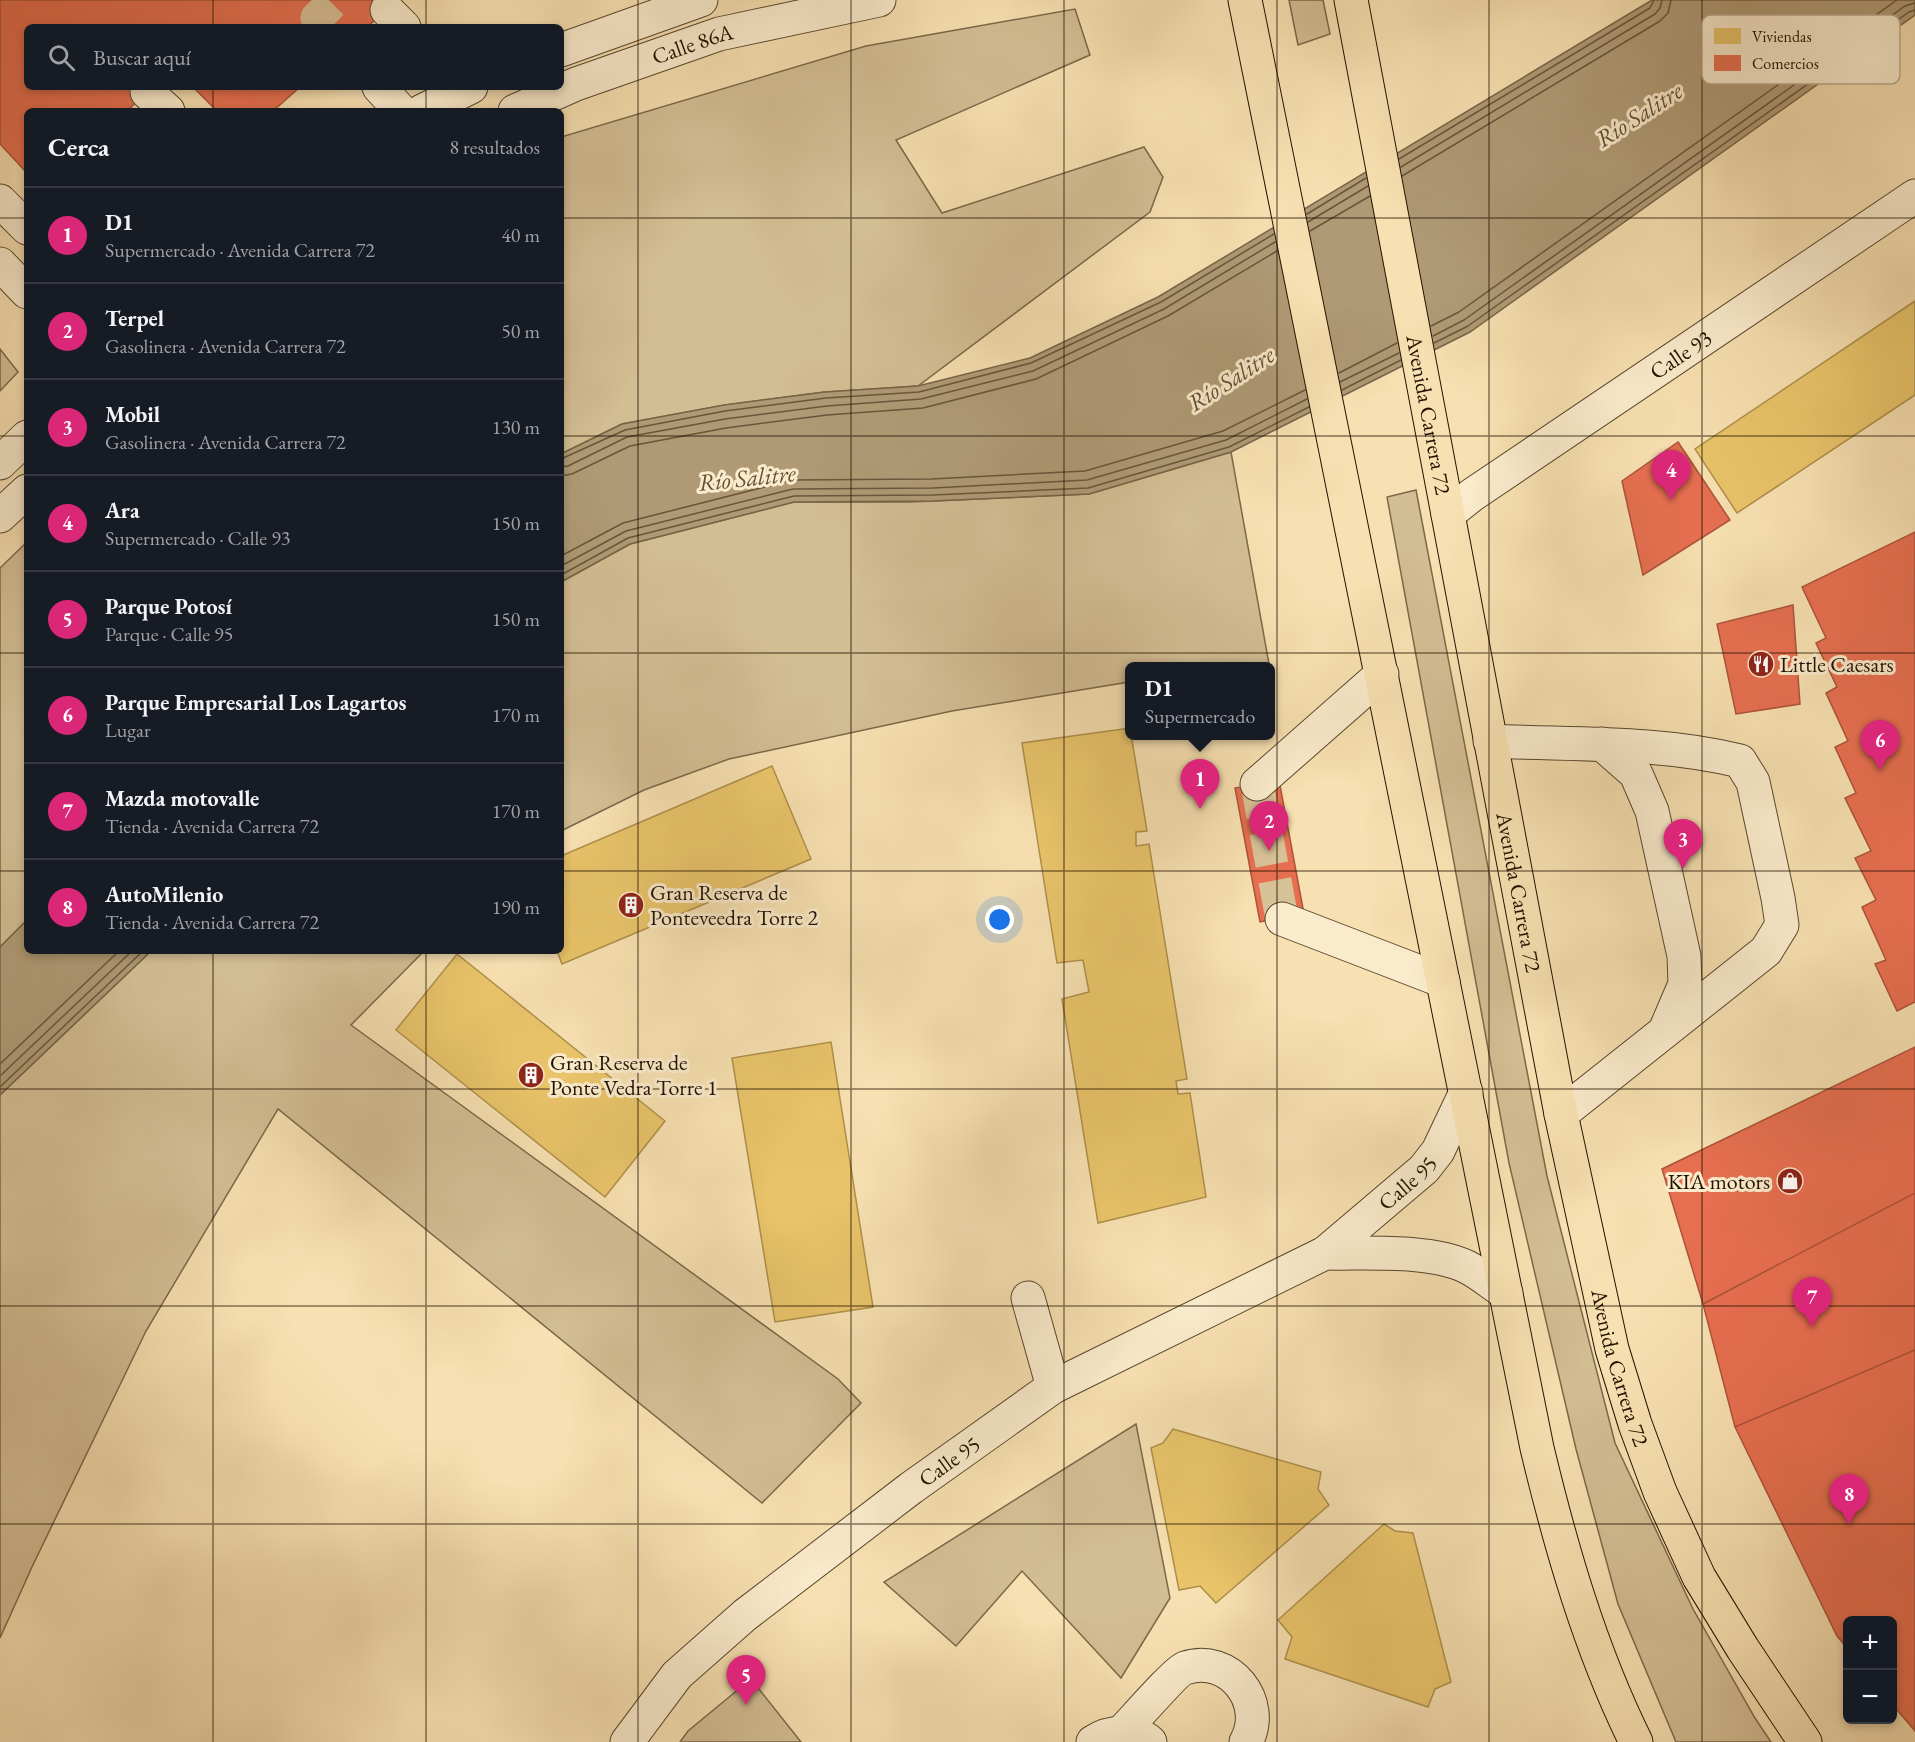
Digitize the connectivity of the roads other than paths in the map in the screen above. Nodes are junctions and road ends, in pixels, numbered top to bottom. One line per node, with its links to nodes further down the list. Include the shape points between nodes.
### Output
1 (701, 0): 5 (street, Calle 86A)
2 (879, 0): 6 (street, Calle 86A, via 719,34)
3 (1351, 0): 21 (highway, Avenida Carrera 72)
4 (1240, 6): 23 (highway, via 1274,142)
5 (564, 49)
6 (564, 89)
7 (382, 90): 10 (street)
8 (460, 90): 11 (street)
9 (562, 90): 12 (street, Calle 86A)
10 (398, 108)
11 (427, 108)
12 (522, 108)
13 (1915, 196): 21 (street, Calle 93)
14 (0, 201): 15 (street)
15 (24, 225)
16 (0, 264): 17 (street)
17 (24, 289)
18 (24, 441): 19 (street)
19 (0, 463)
20 (24, 493): 22 (street)
21 (1448, 514): 24 (highway, Avenida Carrera 72)
22 (0, 516)
23 (1382, 674): 26 (street); 28 (highway)
24 (1490, 741): 25 (street); 31 (highway, Avenida Carrera 72)
25 (1602, 744): 29 (street, via 1636,774 1652,811 1684,956 1684,984); 29 (street, via 1708,753 1740,760 1753,782 1782,925 1766,951)
26 (1257, 783)
27 (1282, 918): 28 (street)
28 (1443, 981): 30 (highway)
29 (1665, 1030): 31 (street)
30 (1466, 1092): 32 (street, Calle 95, via 1438,1151 1424,1169); 33 (highway)
31 (1560, 1114): 40 (highway, Avenida Carrera 72, via 1612,1349 1660,1492 1699,1577)
32 (1325, 1253): 33 (street, Calle 95, via 1443,1258 1468,1267); 35 (street, Calle 95)
33 (1506, 1293): 39 (highway, via 1553,1516 1591,1635)
34 (1028, 1298): 35 (street)
35 (1053, 1387): 37 (street, Calle 95, via 911,1488 745,1615 677,1675)
36 (1122, 1739): 38 (street, via 1182,1668 1200,1665 1225,1671 1245,1689 1252,1705 1253,1723)
37 (627, 1742)
38 (1246, 1742)
39 (1636, 1742)
40 (1805, 1742)

